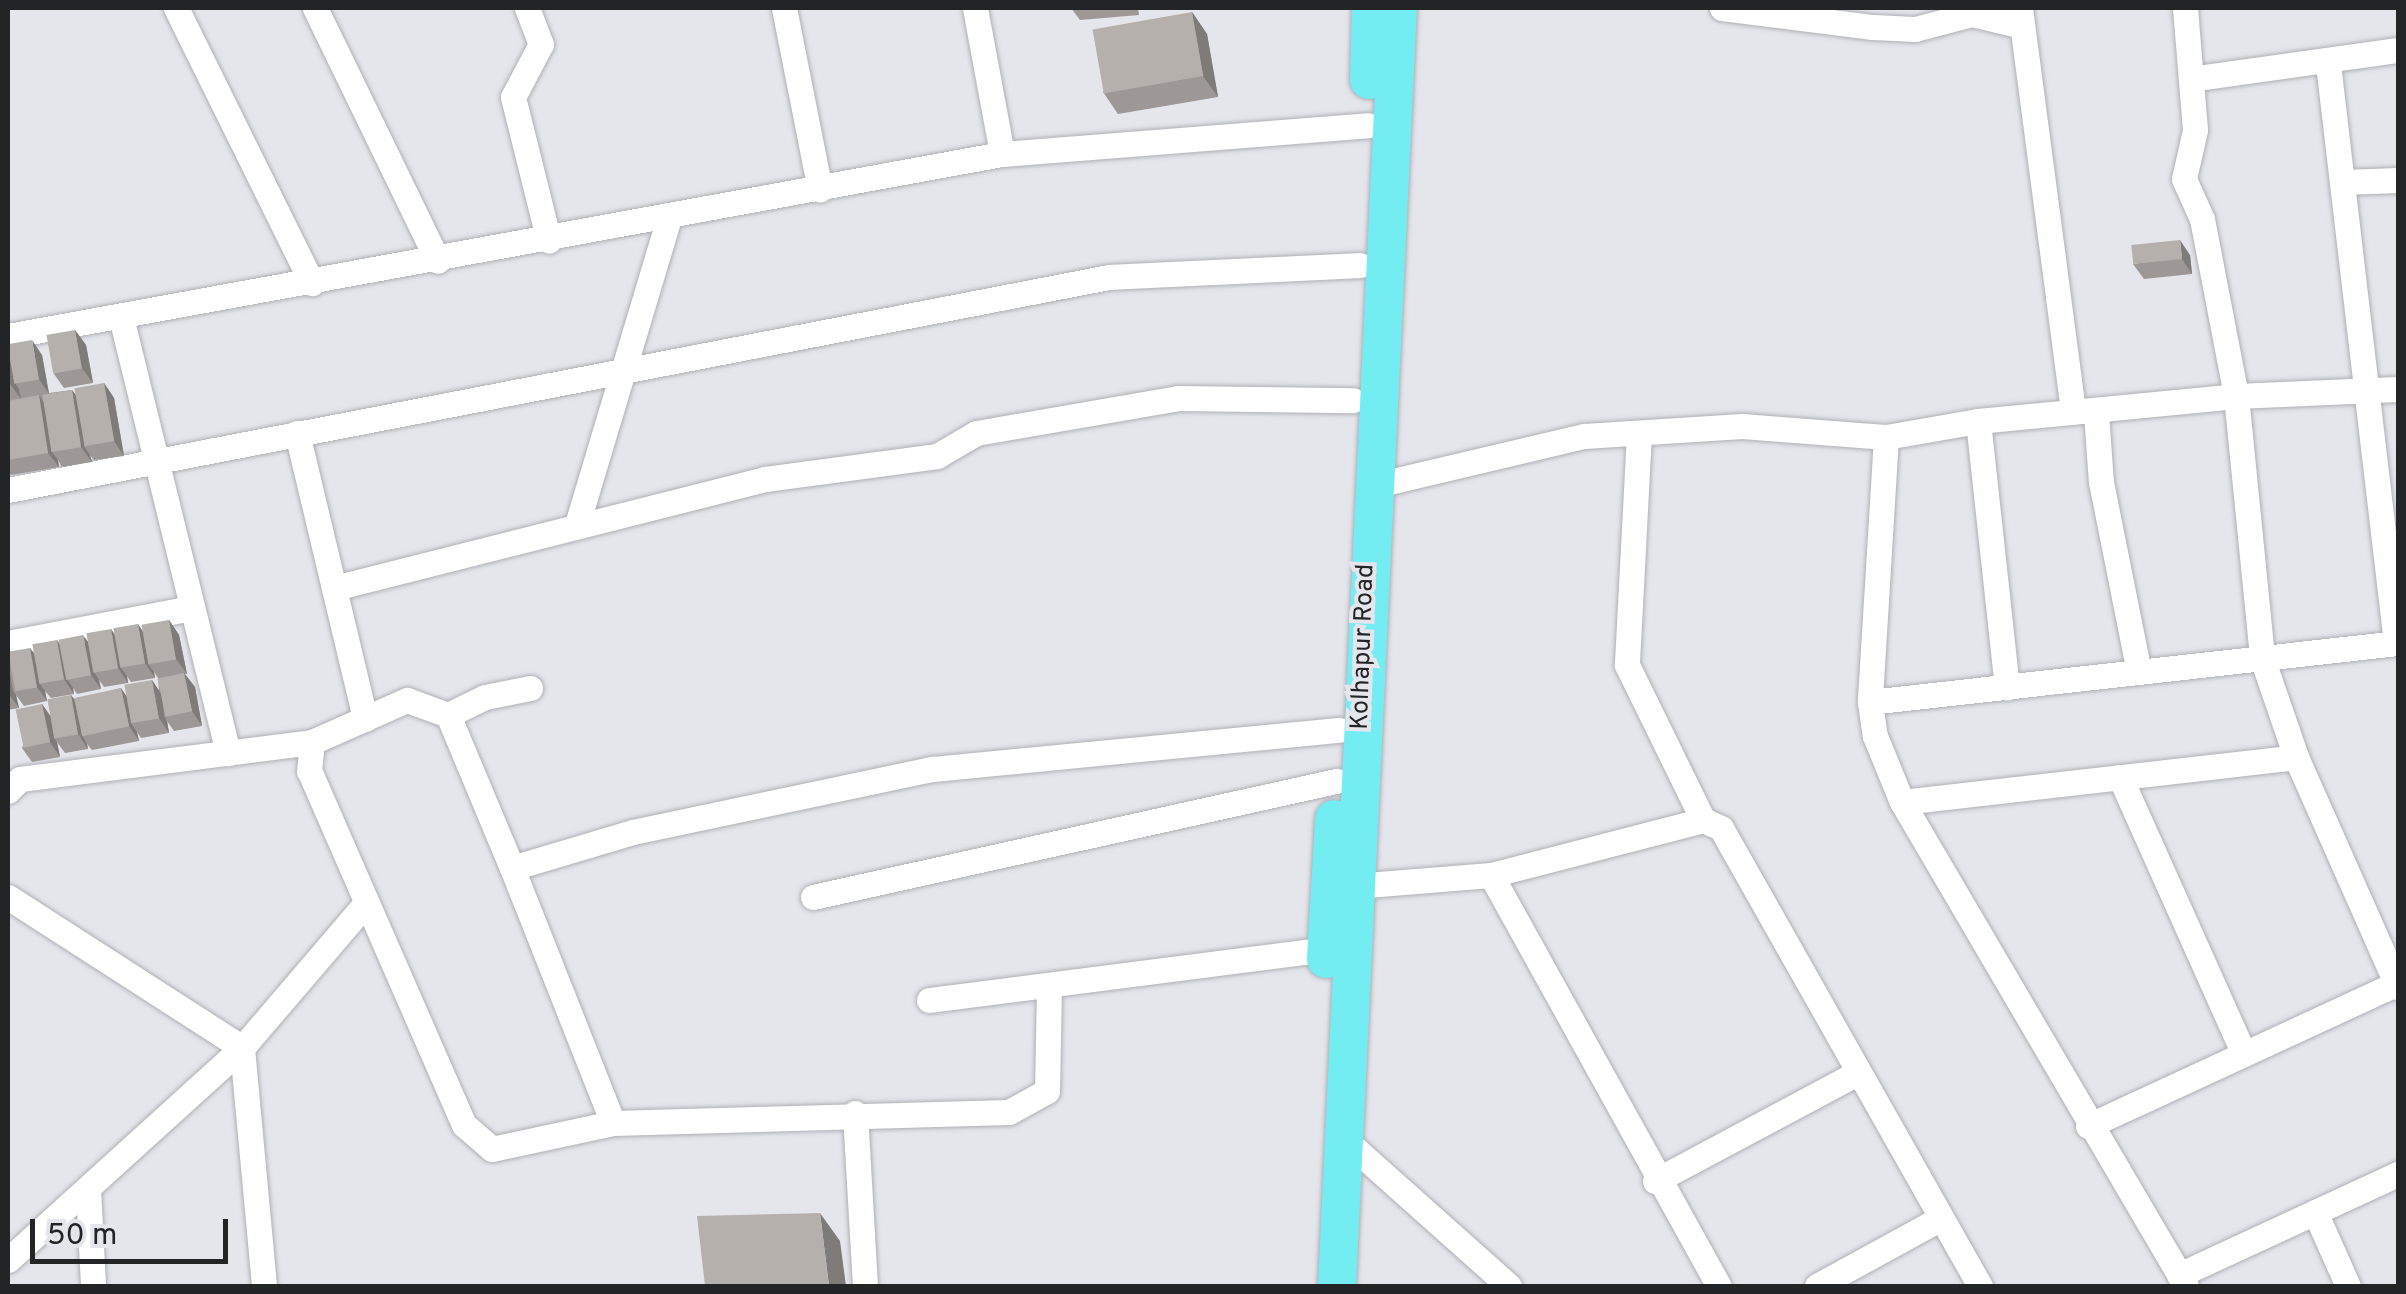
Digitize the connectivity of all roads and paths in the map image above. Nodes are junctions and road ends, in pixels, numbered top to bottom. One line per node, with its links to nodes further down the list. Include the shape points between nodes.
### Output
1 (176, 8): 23 (street)
2 (315, 8): 21 (street)
3 (527, 8): 20 (street, via 541,44 513,97)
4 (784, 8): 18 (street)
5 (975, 8): 15 (street)
6 (1370, 8): 14 (main road, Kolhapur Road)
7 (1398, 8): 37 (main road, Kolhapur Road)
8 (1722, 8): 10 (street, via 1914,29 1972,14)
9 (2185, 8): 13 (street)
10 (2021, 17): 31 (street)
11 (2398, 50): 12 (street)
12 (2328, 64): 13 (street); 17 (street)
13 (2191, 79): 29 (street, via 2196,130 2184,178 2202,219)
14 (1368, 125): 15 (street); 22 (main road, Kolhapur Road)
15 (1002, 154): 18 (street)
16 (2398, 180): 17 (street)
17 (2343, 182): 27 (street)
18 (820, 189): 19 (street)
19 (669, 218): 20 (street); 26 (street)
20 (548, 241): 21 (street)
21 (438, 261): 23 (street)
22 (1360, 265): 26 (street, via 1109,277); 30 (main road, Kolhapur Road)
23 (312, 283): 24 (street)
24 (121, 317): 25 (street); 36 (street)
25 (8, 336)
26 (623, 371): 33 (street); 39 (street)
27 (2368, 389): 28 (street); 29 (street); 43 (street)
28 (2398, 389)
29 (2236, 396): 31 (street); 44 (street)
30 (1353, 400): 39 (street, via 1178,398 976,433 937,456 765,479); 51 (main road, Kolhapur Road)
31 (2084, 413): 32 (street); 45 (street)
32 (1978, 421): 35 (street); 46 (street)
33 (298, 432): 36 (street); 40 (street)
34 (1639, 433): 35 (street, via 1742,426); 37 (street, via 1584,436); 59 (street, via 1627,664)
35 (1886, 437): 48 (street)
36 (156, 459): 38 (street); 41 (street)
37 (1372, 486): 62 (main road, Kolhapur Road)
38 (8, 490)
39 (578, 522): 40 (street)
40 (334, 588): 50 (street)
41 (192, 608): 42 (street); 53 (street)
42 (8, 643)
43 (2397, 643): 44 (street)
44 (2262, 658): 45 (street); 54 (street)
45 (2139, 672): 46 (street)
46 (2007, 687): 48 (street)
47 (530, 688): 49 (street, via 486,697)
48 (1870, 702): 58 (street, via 1875,736)
49 (448, 715): 50 (street, via 407,700); 60 (street)
50 (365, 719): 52 (street)
51 (1339, 730): 56 (main road, Kolhapur Road); 60 (street, via 932,769 633,832)
52 (312, 742): 53 (street); 65 (street, via 309,771)
53 (228, 753): 57 (street, via 20,778)
54 (2296, 757): 55 (street); 68 (street)
55 (2120, 777): 58 (street); 71 (street)
56 (1336, 780): 62 (main road, Kolhapur Road); 64 (street)
57 (8, 791)
58 (1902, 802): 75 (street)
59 (1704, 820): 61 (street); 72 (street, via 1721,828)
60 (512, 868): 74 (street)
61 (1491, 875): 62 (street); 78 (street)
62 (1344, 886): 66 (main road, Kolhapur Road); 76 (main road, Kolhapur Road)
63 (8, 897): 70 (street)
64 (813, 897)
65 (366, 903): 70 (street); 74 (street, via 464,1125 492,1149)
66 (1326, 949): 67 (street); 87 (main road, Kolhapur Road)
67 (1049, 984): 69 (street); 73 (street, via 1047,1092 1009,1112)
68 (2398, 985): 71 (street)
69 (929, 1000)
70 (242, 1048): 79 (street); 85 (street)
71 (2242, 1050): 75 (street)
72 (1857, 1073): 78 (street); 81 (street)
73 (855, 1113): 74 (street); 86 (street)
74 (613, 1123)
75 (2088, 1126): 83 (street)
76 (1344, 1140): 88 (main road, Kolhapur Road); 89 (street)
77 (2398, 1174): 80 (street)
78 (1655, 1181): 90 (street)
79 (88, 1189): 82 (street); 84 (street)
80 (2316, 1212): 83 (street); 93 (street)
81 (1941, 1218): 91 (street); 92 (street)
82 (8, 1260)
83 (2183, 1281)
84 (94, 1286)
85 (264, 1286)
86 (865, 1286)
87 (1315, 1286)
88 (1336, 1286)
89 (1509, 1286)
90 (1718, 1286)
91 (1816, 1286)
92 (1980, 1286)
93 (2348, 1286)

